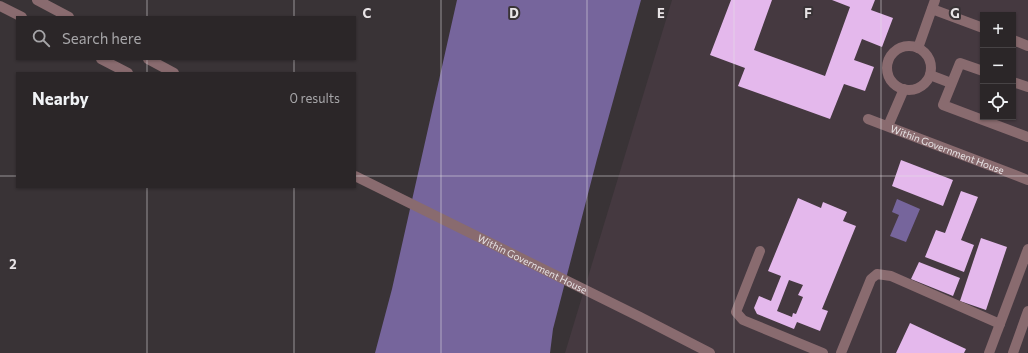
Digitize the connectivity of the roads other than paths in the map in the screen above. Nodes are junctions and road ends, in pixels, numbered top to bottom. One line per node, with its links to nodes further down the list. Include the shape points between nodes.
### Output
1 (37, 0): 5 (street)
2 (934, 4): 6 (street); 9 (street)
3 (0, 6): 4 (street)
4 (20, 16)
5 (67, 16)
6 (980, 27)
7 (1016, 41): 8 (street)
8 (1028, 46)
9 (918, 48): 15 (street, via 929,58); 19 (street, via 904,47 892,54 889,61 889,75 892,81)
10 (103, 60): 13 (street)
11 (150, 60): 14 (street)
12 (980, 70): 16 (street, via 960,63)
13 (126, 72)
14 (172, 72)
15 (930, 75): 16 (street); 19 (street, via 918,88)
16 (951, 83): 22 (street, via 943,105)
17 (1016, 83): 18 (street)
18 (1028, 88)
19 (904, 89): 21 (street)
20 (868, 119): 21 (street, Within Government House)
21 (888, 126): 24 (street, Within Government House)
22 (1028, 137)
23 (356, 176): 29 (street, Within Government House)
24 (1028, 180)
25 (1028, 249): 28 (street)
26 (760, 251): 30 (street, via 736,312 743,320)
27 (1028, 310): 33 (street)
28 (1000, 324): 31 (street, via 890,276 878,274 871,279); 32 (street)
29 (710, 353)
30 (823, 353)
31 (841, 353)
32 (989, 353)
33 (1013, 353)

